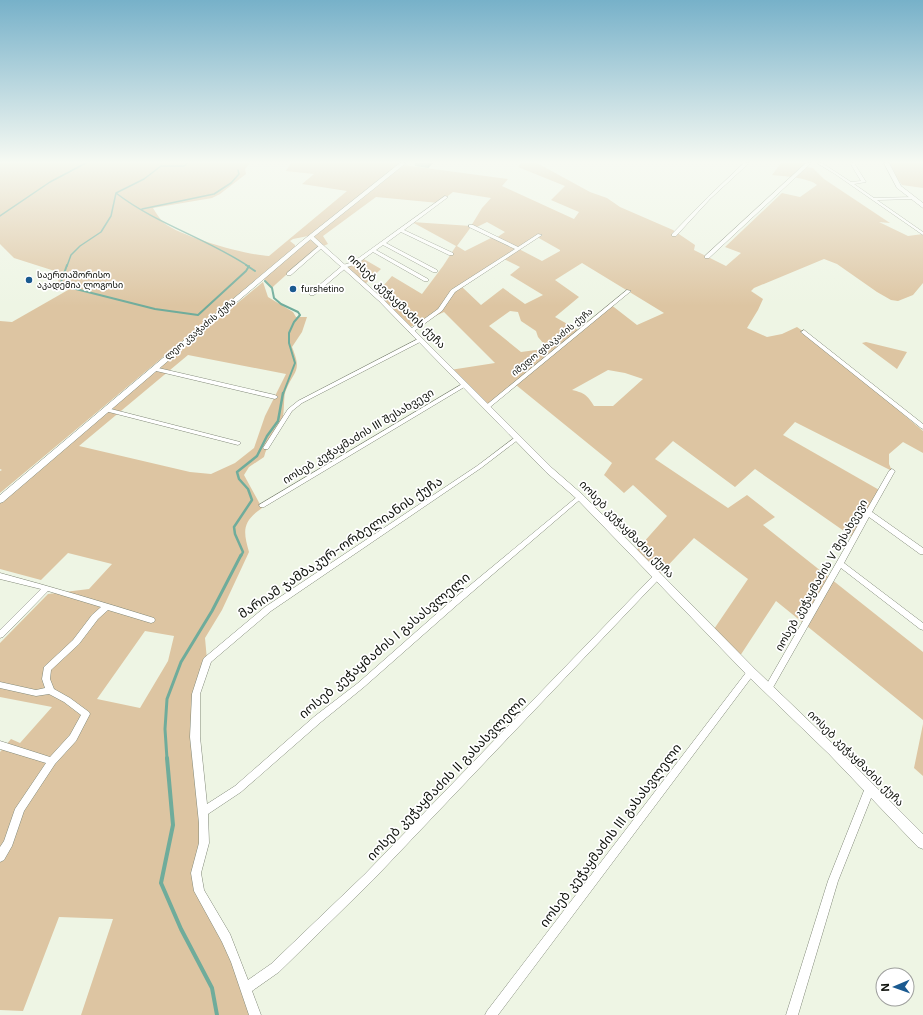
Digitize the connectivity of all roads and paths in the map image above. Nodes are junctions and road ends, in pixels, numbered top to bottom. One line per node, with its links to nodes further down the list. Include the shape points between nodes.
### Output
1 (344, 210): 11 (main road, ლეო კვაჭაძის ქუჩა)
2 (428, 210): 7 (street)
3 (697, 210): 10 (street)
4 (758, 210): 17 (street)
5 (889, 210): 8 (street)
6 (471, 226): 14 (street)
7 (401, 230): 12 (street); 16 (street)
8 (923, 234)
9 (540, 235): 14 (street)
10 (674, 235)
11 (311, 237): 13 (street, იოსებ კეჭაყმაძის ქუჩა); 27 (main road, ლეო კვაჭაძის ქუჩა)
12 (383, 243): 15 (street); 19 (street)
13 (322, 246): 18 (street, იოსებ კეჭაყმაძის ქუჩა); 20 (street)
14 (519, 249): 24 (street, via 453,291 440,310)
15 (373, 250): 18 (street, via 355,263); 21 (street)
16 (451, 254)
17 (707, 258)
18 (344, 266): 23 (street); 24 (street, იოსებ კეჭაყმაძის ქუჩა)
19 (435, 271)
20 (289, 274)
21 (426, 280)
22 (629, 291): 30 (street, იმედო ფხაკაძის ქუჩა)
23 (312, 294)
24 (411, 331): 26 (street, იოსებ კეჭაყმაძის ქუჩა)
25 (804, 332): 32 (street)
26 (420, 340): 28 (street, იოსებ კეჭაყმაძის ქუჩა); 35 (street, via 300,402 290,410)
27 (154, 369): 29 (street); 31 (main road, ლეო კვაჭაძის ქუჩა)
28 (464, 385): 30 (street, იოსებ კეჭაყმაძის ქუჩა); 39 (street, იოსებ კეჭაყმაძის III შესახვევი)
29 (275, 397)
30 (487, 407): 33 (street, იოსებ კეჭაყმაძის ქუჩა)
31 (107, 410): 34 (street); 38 (main road, ლეო კვაჭაძის ქუჩა)
32 (923, 427)
33 (517, 438): 37 (street, იოსებ კეჭაყმაძის ქუჩა); 57 (street, მარიამ ჯამბაკურ-ორბელიანის ქუჩა, via 489,461 268,609 208,660 196,694 195,737)
34 (238, 443)
35 (266, 448)
36 (892, 471): 40 (street, იოსებ კეჭაყმაძის V შესახვევი)
37 (580, 496): 44 (street, იოსებ კეჭაყმაძის ქუჩა); 57 (street, იოსებ კეჭაყმაძის I გასასვლელი, via 238,789)
38 (0, 500)
39 (262, 505)
40 (868, 513): 41 (street); 42 (street, იოსებ კეჭაყმაძის V შესახვევი)
41 (923, 552)
42 (840, 564): 48 (street); 52 (street, იოსებ კეჭაყმაძის V შესახვევი)
43 (0, 576): 45 (street)
44 (657, 577): 50 (street, იოსებ კეჭაყმაძის ქუჩა); 60 (street, იოსებ კეჭაყმაძის II გასასვლელი, via 369,877 275,968)
45 (47, 588): 46 (street); 49 (street)
46 (107, 606): 47 (street); 53 (street, via 76,642 47,669 46,679)
47 (151, 620)
48 (923, 627)
49 (0, 635)
50 (751, 672): 52 (street, იოსებ კეჭაყმაძის ქუჩა); 62 (street, იოსებ კეჭაყმაძის III გასასვლელი)
51 (0, 685): 53 (street, via 36,693)
52 (768, 689): 56 (street, იოსებ კეჭაყმაძის ქუჩა)
53 (50, 691): 55 (street, via 86,714 73,738)
54 (0, 745): 55 (street)
55 (52, 761): 59 (street, via 20,809)
56 (870, 788): 58 (street, იოსებ კეჭაყმაძის ქუჩა); 63 (street, via 833,881)
57 (203, 812): 60 (street, მარიამ ჯამბაკურ-ორბელიანის ქუჩა, via 204,843 196,873 199,891 226,938)
58 (923, 843)
59 (0, 857)
60 (246, 989): 61 (street, მარიამ ჯამბაკურ-ორბელიანის ქუჩა)
61 (255, 1015)
62 (491, 1015)
63 (792, 1015)

